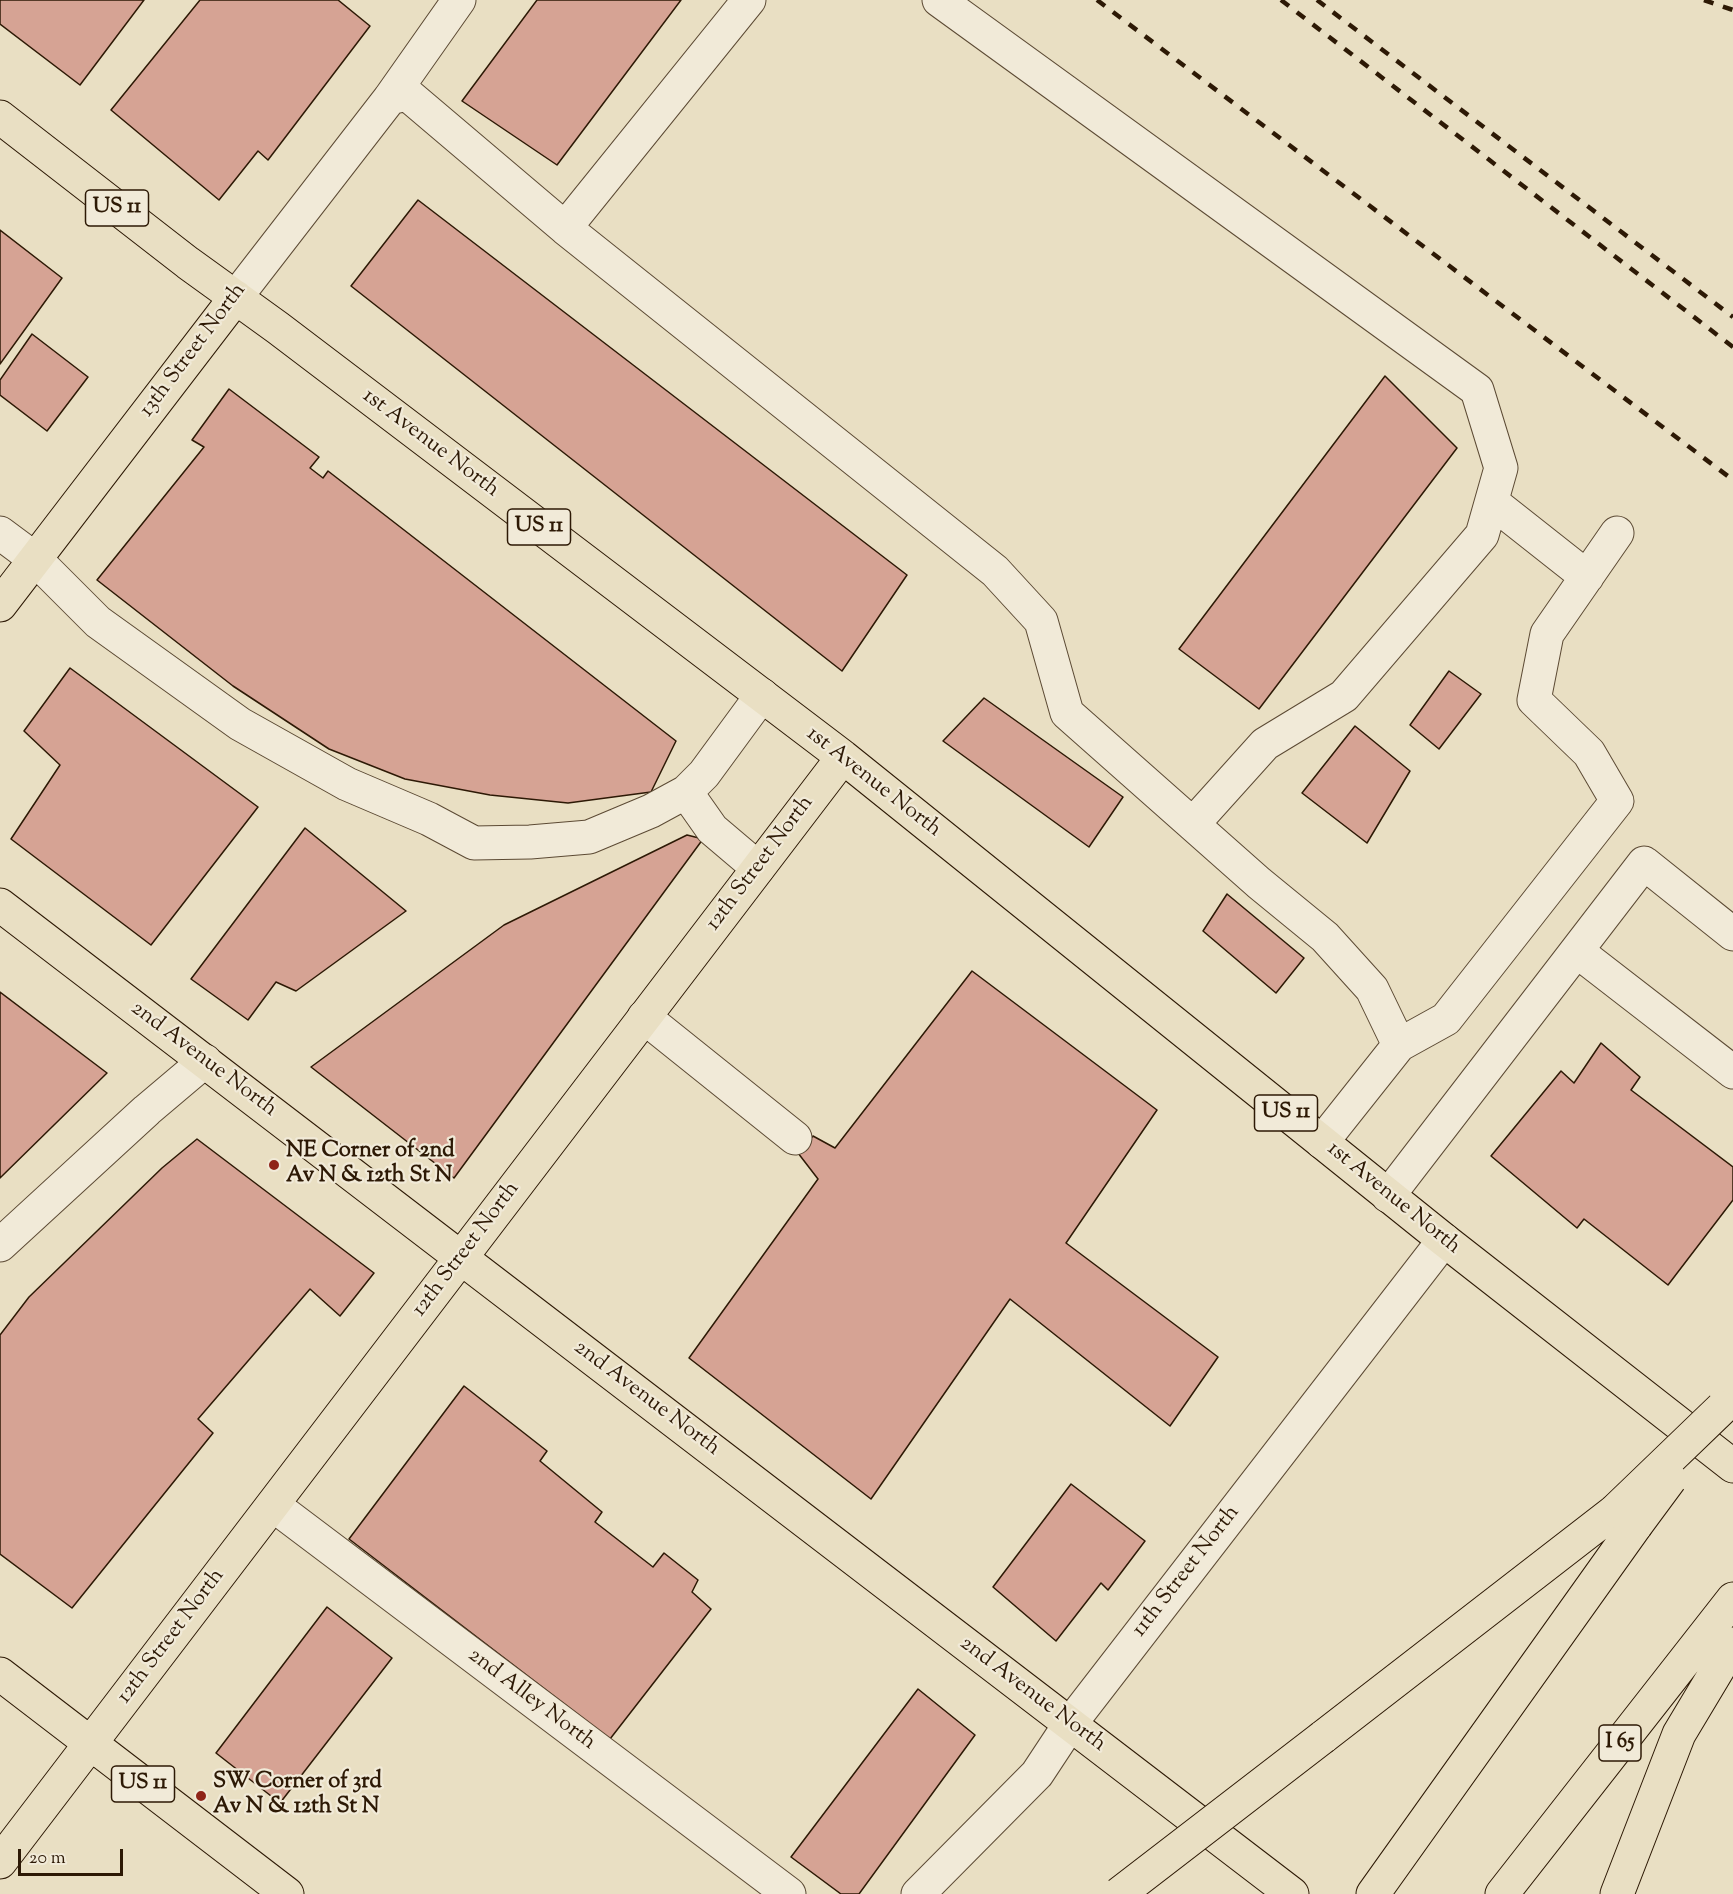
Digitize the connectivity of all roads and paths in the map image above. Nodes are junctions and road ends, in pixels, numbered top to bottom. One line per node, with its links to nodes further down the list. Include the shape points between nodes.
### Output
1 (459, 0): 4 (street, 13th Street North)
2 (749, 0): 6 (street)
3 (939, 0): 8 (street, via 1477,390 1501,468)
4 (390, 98): 6 (street, via 406,94); 7 (street, 13th Street North)
5 (0, 117): 7 (main road, 1st Avenue North / US 11)
6 (565, 228): 17 (street, via 995,571 1041,621 1068,713)
7 (236, 297): 11 (main road, 13th Street North); 14 (main road, 1st Avenue North / US 11)
8 (1492, 502): 12 (street); 17 (street, via 1482,534 1344,696 1265,744)
9 (0, 533): 11 (street)
10 (1617, 533): 12 (street)
11 (35, 559): 13 (main road, 13th Street North); 16 (street, via 98,622 240,724 347,784 474,843 589,837)
12 (1587, 577): 23 (street, via 1547,634 1534,700 1588,753 1617,801 1446,1019)
13 (0, 604)
14 (762, 695): 15 (main road, 1st Avenue North / US 11); 16 (street, via 704,774)
15 (843, 757): 18 (main road, 12th Street North); 27 (main road, 1st Avenue North / US 11)
16 (686, 792): 18 (street, via 712,829)
17 (1193, 824): 23 (street, via 1325,937 1372,989)
18 (758, 868): 22 (main road, 12th Street North)
19 (0, 905): 24 (main road, 2nd Avenue North)
20 (1733, 934): 21 (street, via 1644,863)
21 (1578, 952): 25 (street); 28 (street)
22 (644, 1017): 26 (street); 31 (main road, 12th Street North)
23 (1399, 1045): 27 (street)
24 (205, 1061): 30 (street); 31 (main road, 2nd Avenue North)
25 (1733, 1072)
26 (795, 1138)
27 (1322, 1142): 28 (main road, 1st Avenue North / US 11)
28 (1388, 1196): 29 (main road, 1st Avenue North / US 11)
29 (1444, 1240): 33 (main road, 1st Avenue North / US 11); 39 (street, 11th Street North)
30 (0, 1245)
31 (461, 1257): 34 (main road, 12th Street North); 39 (main road, 2nd Avenue North)
32 (1728, 1401): 35 (main road, bridge)
33 (1733, 1466)
34 (273, 1505): 40 (main road, 12th Street North); 44 (street, 2nd Alley North)
35 (1626, 1518): 46 (main road, bridge, via 1323,1737); 48 (main road, via 1436,1808)
36 (1731, 1602): 42 (main road, I 65)
37 (1733, 1644): 49 (main road, via 1679,1734)
38 (0, 1674): 40 (main road, US 11)
39 (1070, 1724): 45 (street, 11th Street North, via 1037,1774); 47 (main road, 2nd Avenue North)
40 (91, 1744): 41 (main road, 12th Street North); 43 (main road, US 11)
41 (0, 1863)
42 (1507, 1887)
43 (287, 1894)
44 (789, 1894)
45 (918, 1894)
46 (1119, 1894)
47 (1293, 1894)
48 (1373, 1894)
49 (1617, 1894)

